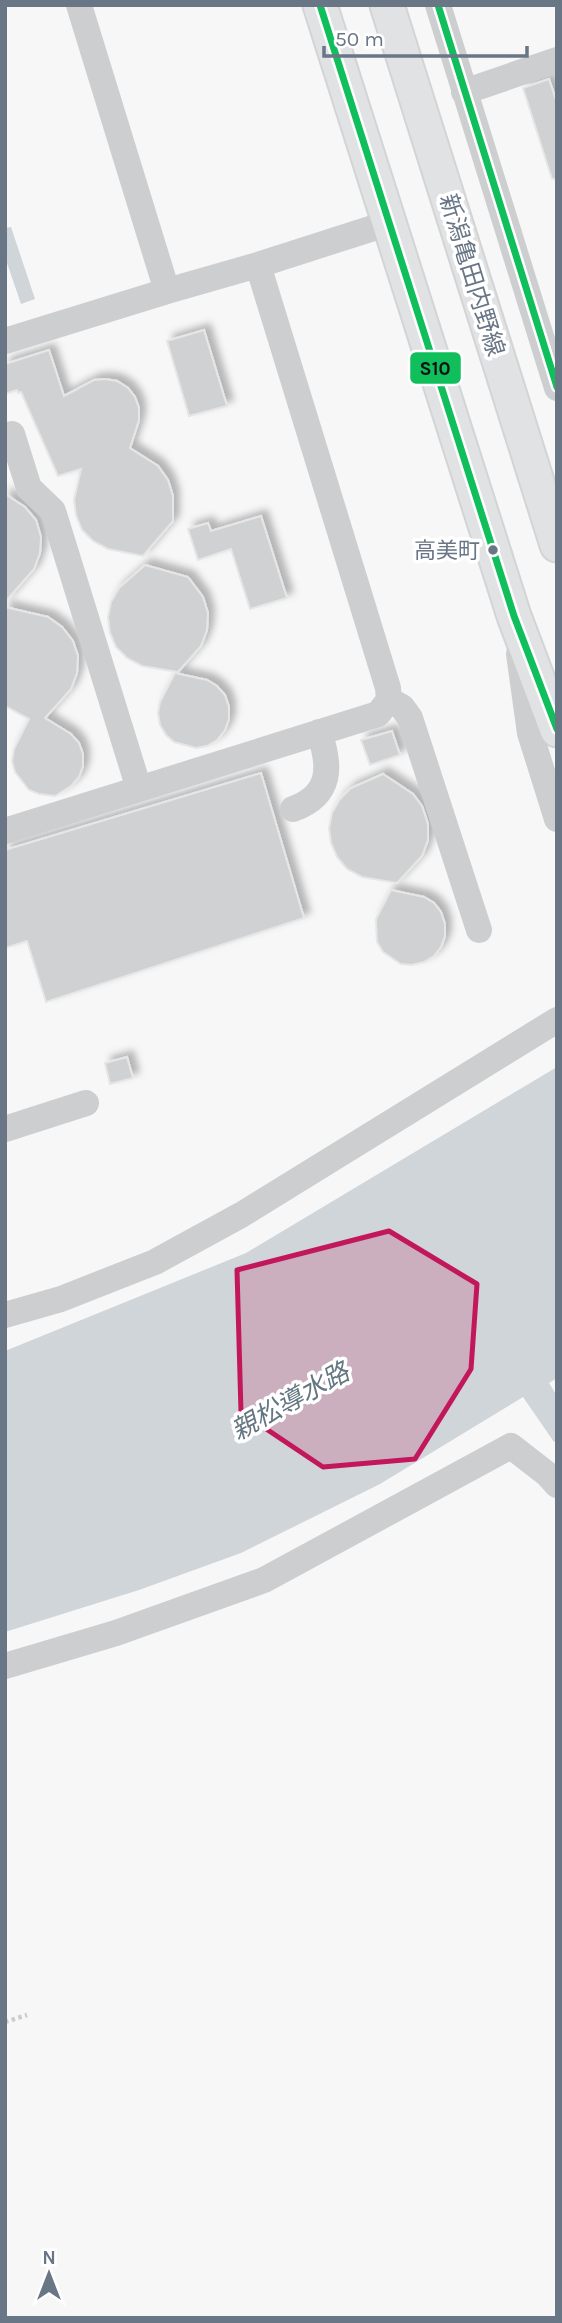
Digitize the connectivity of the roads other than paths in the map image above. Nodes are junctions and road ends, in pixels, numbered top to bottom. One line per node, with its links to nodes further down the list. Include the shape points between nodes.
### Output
1 (79, 5): 9 (street)
2 (320, 5): 7 (main road)
3 (387, 5): 13 (main road, 新潟亀田内野線)
4 (438, 5): 6 (street)
5 (557, 60): 6 (street)
6 (464, 92): 11 (street)
7 (389, 223): 8 (street); 14 (main road)
8 (258, 265): 9 (street); 15 (street)
9 (167, 291): 10 (street)
10 (5, 341)
11 (557, 388)
12 (12, 434): 18 (street, via 29,488 53,511)
13 (557, 545)
14 (514, 616): 16 (main road); 20 (street, via 530,733)
15 (389, 700): 17 (street, via 378,714); 22 (street, via 410,718)
16 (557, 730)
17 (318, 732): 18 (street); 19 (street, via 327,764 324,782 306,804)
18 (139, 789): 21 (street)
19 (293, 808)
20 (557, 819)
21 (5, 831)
22 (479, 930)
23 (557, 1020): 26 (street, via 241,1216 155,1262 61,1299)
24 (86, 1103): 25 (street)
25 (5, 1129)
26 (5, 1315)
27 (557, 1485): 28 (street, via 510,1446 264,1580 116,1633)
28 (5, 1666)

